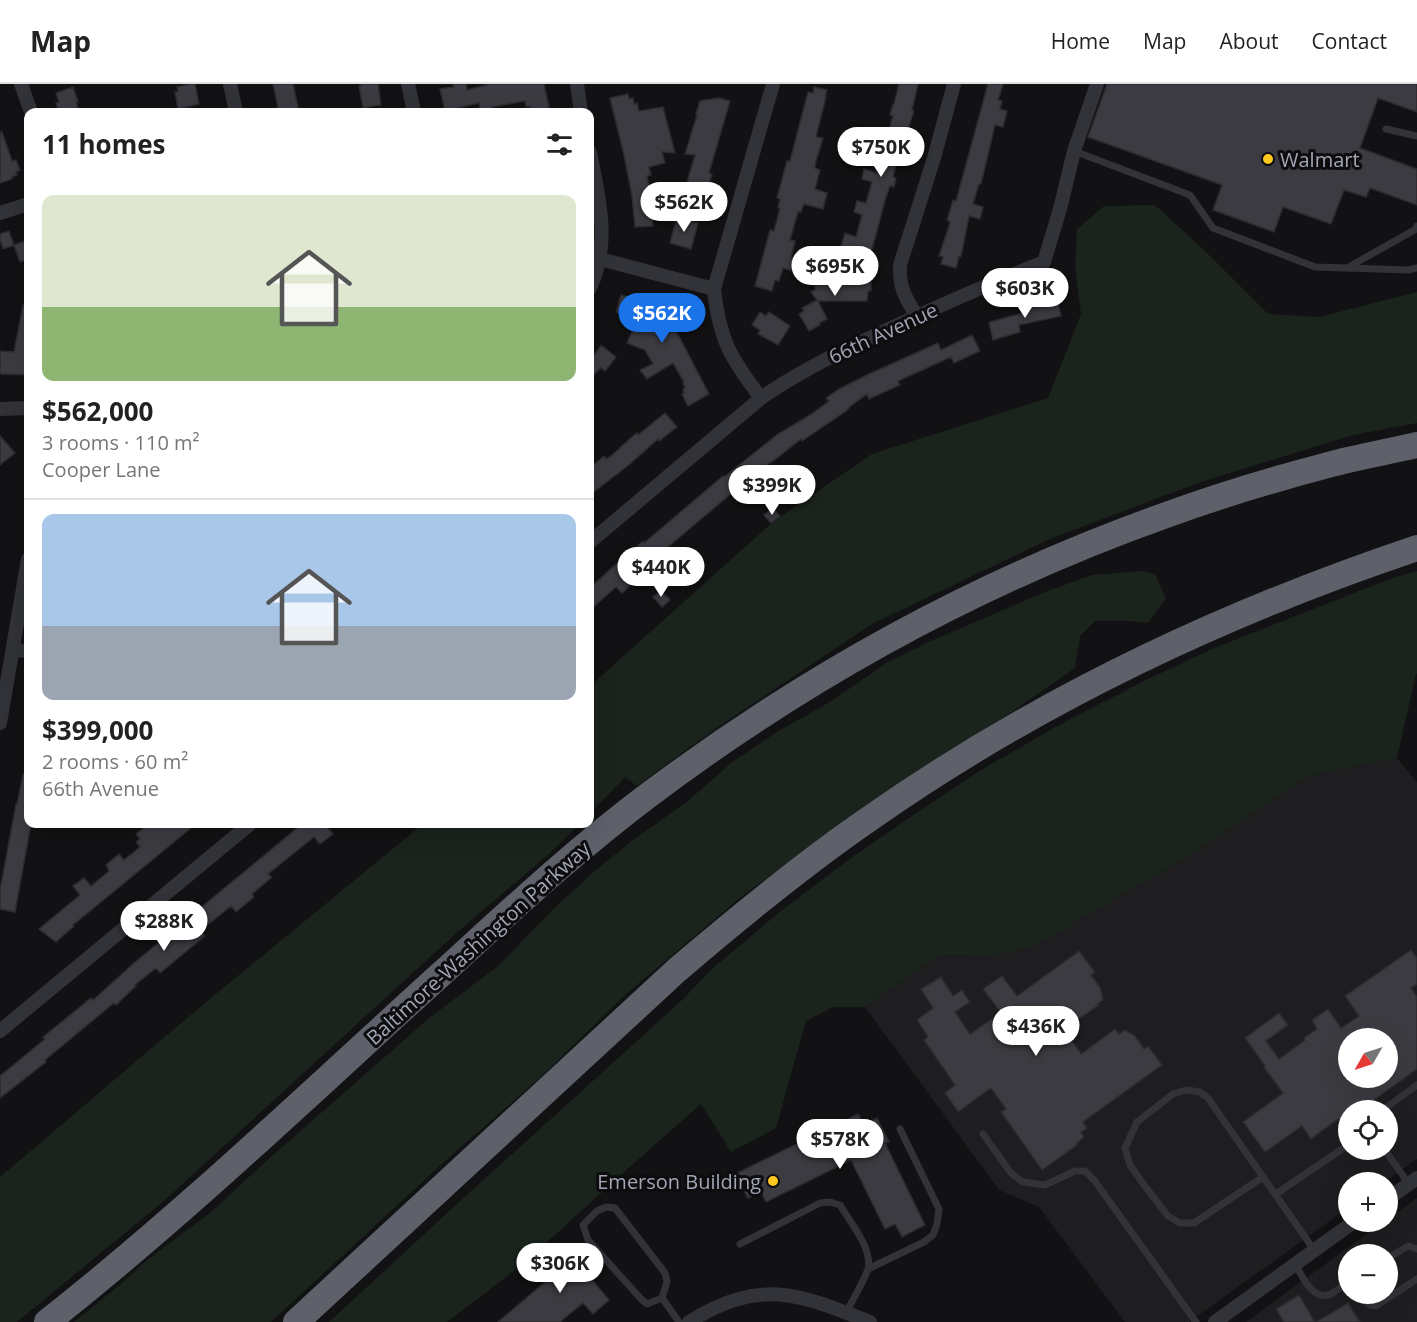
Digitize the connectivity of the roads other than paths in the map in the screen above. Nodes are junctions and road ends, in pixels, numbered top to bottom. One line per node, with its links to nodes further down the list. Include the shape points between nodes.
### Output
1 (21, 84): 8 (street)
2 (230, 84): 9 (street)
3 (408, 84): 10 (street)
4 (577, 84): 11 (street)
5 (773, 84): 23 (street)
6 (954, 84): 24 (street, via 900,265 899,279)
7 (1097, 84): 14 (street, 66th Avenue)
8 (30, 108)
9 (235, 108)
10 (413, 108)
11 (580, 108)
12 (1386, 129): 13 (lane)
13 (1417, 136)
14 (1074, 151): 20 (lane, via 1190,195 1213,228 1315,267); 24 (street, 66th Avenue, via 1044,262)
15 (594, 173): 19 (street, via 602,222)
16 (24, 205): 17 (street)
17 (0, 213)
18 (1417, 226): 20 (lane)
19 (600, 259): 22 (street); 23 (street)
20 (1347, 268): 21 (lane)
21 (1417, 268)
22 (594, 276)
23 (714, 289): 25 (street, via 727,347)
24 (917, 316): 25 (street, 66th Avenue, via 835,354)
25 (761, 398): 29 (street, 66th Avenue)
26 (24, 408): 27 (street)
27 (0, 409)
28 (1417, 446): 59 (highway, Baltimore-Washington Parkway, via 1330,464 1245,489 1090,544 940,612 788,699 683,770 580,850 180,1212)
29 (594, 539)
30 (1417, 548): 60 (highway, via 1282,597 1140,659 1006,731 870,818 738,918 677,970)
31 (24, 583): 32 (street)
32 (13, 650): 33 (street); 34 (street)
33 (24, 651)
34 (0, 723)
35 (245, 828): 36 (street)
36 (0, 1031)
37 (1417, 1085): 38 (lane)
38 (1397, 1100)
39 (900, 1129): 53 (lane, via 939,1209 938,1224 924,1242)
40 (983, 1134): 64 (lane, via 1011,1173 1023,1182 1045,1185 1075,1171 1085,1171)
41 (1338, 1152): 46 (lane)
42 (1394, 1160): 44 (lane)
43 (1263, 1177): 43 (lane, via 1200,1092 1186,1090 1173,1094 1137,1122 1125,1148 1130,1165 1147,1189 1168,1216 1180,1223 1194,1223); 46 (lane)
44 (1413, 1181): 45 (street)
45 (1398, 1191)
46 (1276, 1194): 50 (lane)
47 (1339, 1232): 50 (street)
48 (740, 1244): 53 (lane, via 820,1203 830,1202 840,1205 864,1245 869,1256)
49 (1417, 1249): 51 (lane, via 1408,1246)
50 (1314, 1250): 52 (street)
51 (1398, 1252)
52 (1294, 1264): 55 (lane, via 1312,1291 1320,1295); 65 (street)
53 (868, 1269): 58 (lane)
54 (1417, 1280): 56 (lane)
55 (1338, 1288)
56 (1398, 1292)
57 (662, 1298): 57 (lane, via 667,1282 665,1273 615,1208 597,1211 583,1225 588,1239 647,1304); 61 (lane)
58 (846, 1313): 62 (street, via 808,1299 764,1293 722,1304); 63 (street)
59 (47, 1322)
60 (296, 1322)
61 (679, 1322)
62 (688, 1322)
63 (870, 1322)
64 (1196, 1322)
65 (1215, 1322)

